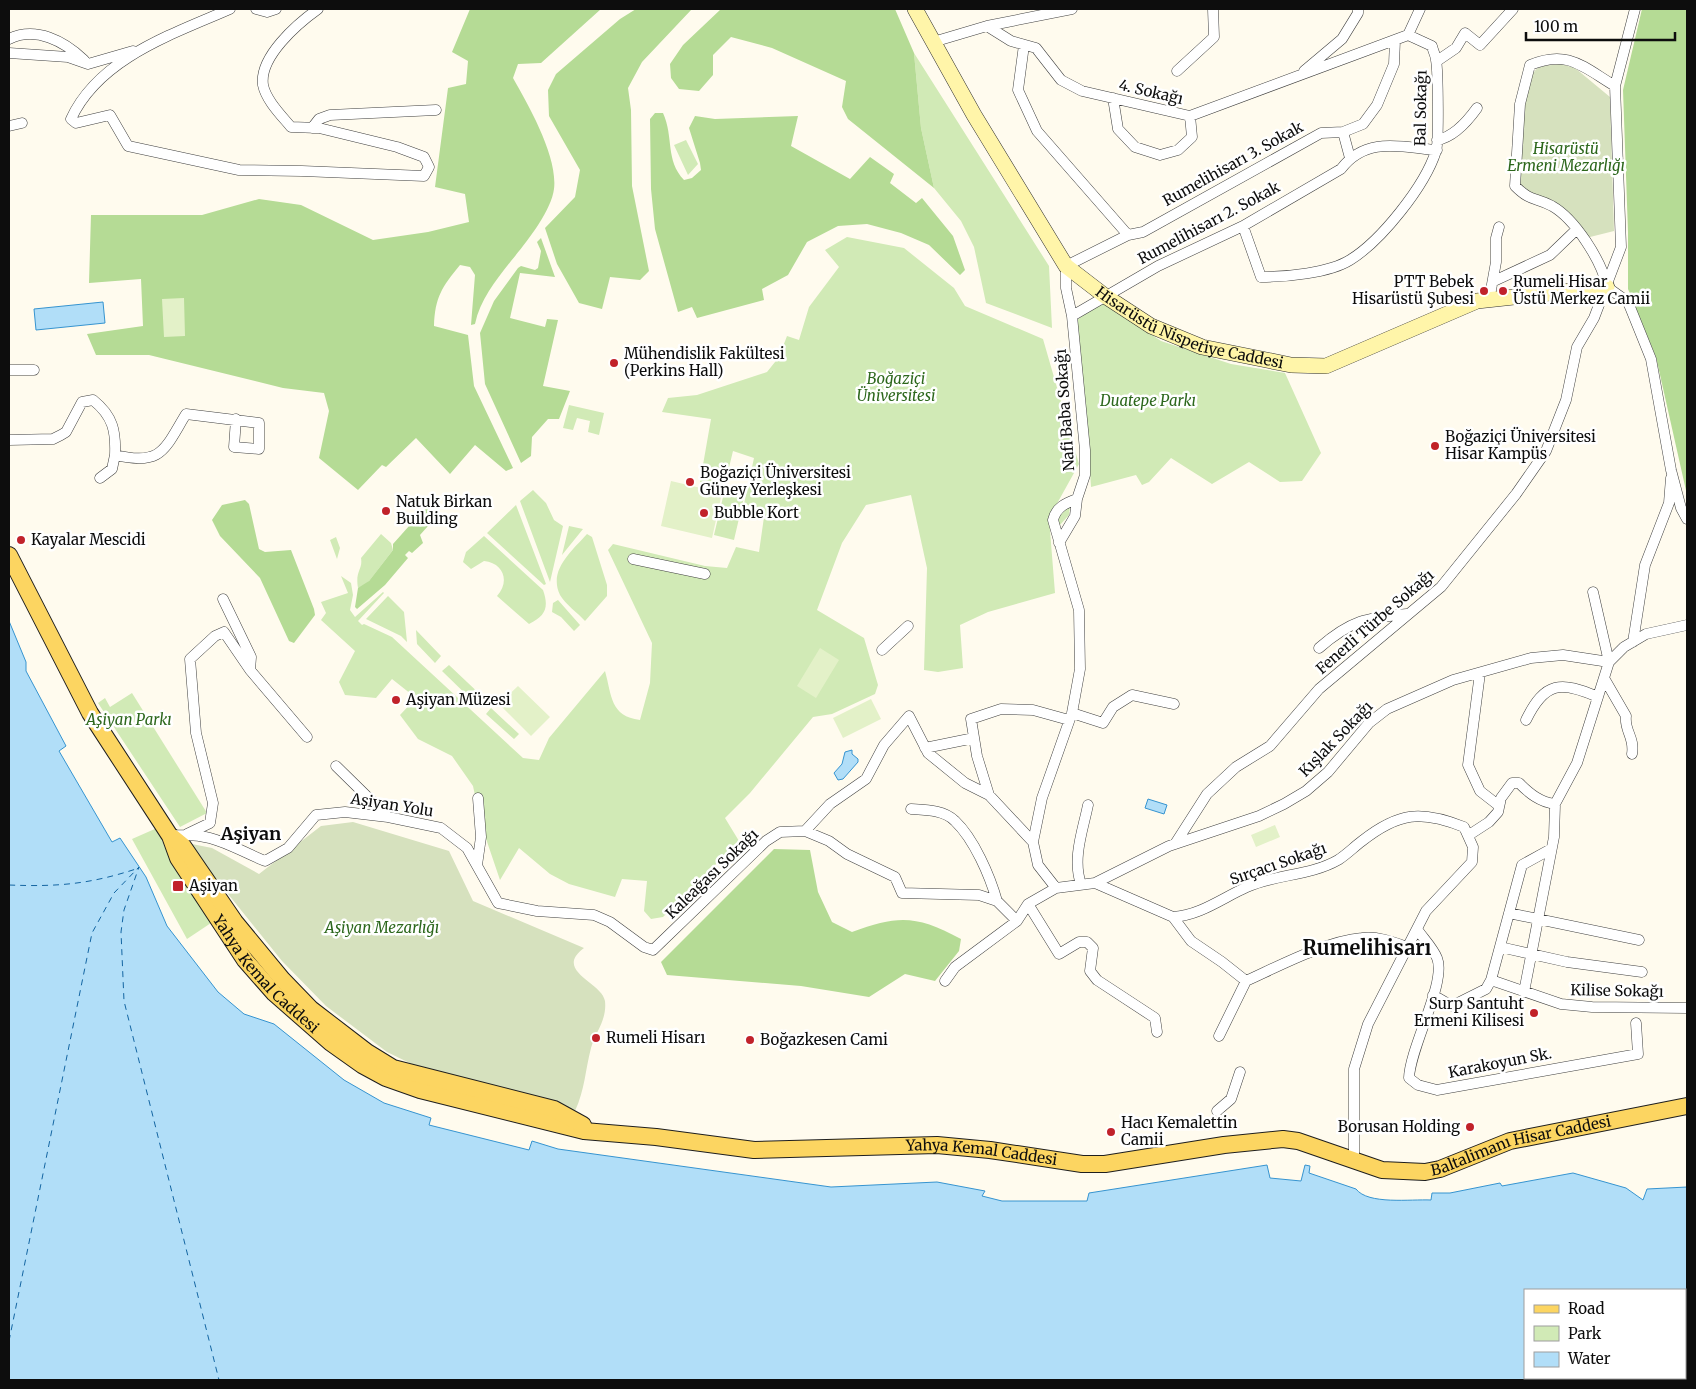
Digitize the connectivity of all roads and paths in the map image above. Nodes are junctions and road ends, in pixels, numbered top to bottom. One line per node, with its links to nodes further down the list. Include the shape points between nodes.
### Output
1 (230, 9): 20 (street)
2 (256, 9): 3 (street, via 267,12)
3 (276, 9)
4 (318, 9): 33 (street, via 297,24 265,65 263,86 274,107 291,127)
5 (915, 9): 18 (main road, Hisarüstü Nispetiye Caddesi)
6 (1013, 9): 13 (street)
7 (1072, 9): 13 (street)
8 (1213, 9): 24 (street, via 1214,37)
9 (1358, 9): 25 (street, via 1342,40)
10 (1420, 9): 15 (street)
11 (1513, 9): 22 (street, via 1480,45 1464,33 1456,48)
12 (1635, 9): 26 (street, Fenerli Türbe Sokağı)
13 (1015, 20): 14 (street)
14 (987, 26): 18 (street); 19 (street, 4. Sokağı)
15 (1408, 35): 17 (street, 4. Sokağı); 22 (street, Bal Sokağı, via 1432,46)
16 (9, 39): 23 (street, via 17,35 50,36 72,49)
17 (1395, 40): 25 (street, 4. Sokağı); 34 (street, Rumelihisarı 3. Sokak, via 1394,64 1377,105 1363,124)
18 (933, 42): 41 (main road, Hisarüstü Nispetiye Caddesi)
19 (1024, 45): 27 (street, 4. Sokağı, via 1036,48 1061,80 1082,91); 40 (street, via 1018,90 1037,131)
20 (141, 49): 23 (street); 33 (street, via 80,99 71,118 76,123 110,115 128,146 239,170 424,176 428,167 424,158 397,147)
21 (9, 52): 23 (street, via 68,57)
22 (1437, 61): 35 (street, Bal Sokağı)
23 (88, 64)
24 (1177, 70)
25 (1298, 76): 30 (street, 4. Sokağı)
26 (1615, 86): 39 (street, via 1577,63 1560,58 1546,58 1530,65 1525,77 1520,104 1515,186 1526,197 1562,212); 43 (street, Fenerli Türbe Sokağı, via 1621,247)
27 (1114, 98): 30 (street, 4. Sokağı); 30 (street, via 1118,130 1134,147 1160,155 1178,150 1192,137)
28 (1477, 108): 35 (street, via 1468,120)
29 (436, 110): 33 (street, via 330,115 319,119)
30 (1190, 116)
31 (22, 123): 32 (street)
32 (9, 126)
33 (312, 128)
34 (1343, 132): 36 (street); 40 (street, Rumelihisarı 3. Sokak, via 1321,132 1144,232)
35 (1437, 145): 36 (street, Rumelihisarı 2. Sokak, via 1379,145); 37 (street, Bal Sokağı, via 1418,186 1397,216 1374,242 1349,261 1281,277 1262,276)
36 (1350, 158): 37 (street, Rumelihisarı 2. Sokak, via 1341,169)
37 (1243, 226): 44 (street, Rumelihisarı 2. Sokak, via 1158,266)
38 (1499, 227): 42 (street)
39 (1576, 230): 42 (street, via 1550,255); 43 (street, via 1597,258)
40 (1128, 235): 41 (street, Rumelihisarı 3. Sokak)
41 (1066, 266): 44 (main road, Hisarüstü Nispetiye Caddesi); 46 (street, Nafi Baba Sokağı, via 1066,288)
42 (1494, 281): 45 (street)
43 (1607, 287): 45 (main road, Hisarüstü Nispetiye Caddesi); 52 (street, via 1628,302 1651,359); 64 (street, Fenerli Türbe Sokağı, via 1577,346 1566,400 1546,451 1516,494 1441,586)
44 (1105, 296): 45 (main road, Hisarüstü Nispetiye Caddesi, via 1151,326 1202,347 1291,364 1326,366 1477,301); 46 (street)
45 (1489, 301)
46 (1072, 316): 54 (street, Nafi Baba Sokağı, via 1085,450 1085,475)
47 (9, 370): 48 (street)
48 (34, 370)
49 (236, 419): 51 (street, via 186,414 164,451 152,458)
50 (9, 440): 51 (street, via 53,439 66,432 82,402 93,400 101,407 116,433)
51 (115, 455): 53 (street, via 112,469)
52 (1671, 470): 55 (street); 56 (street, via 1669,503)
53 (100, 478)
54 (1077, 499): 58 (street, Nafi Baba Sokağı, via 1075,516); 58 (street, via 1064,504 1055,514)
55 (1681, 508): 56 (street); 57 (street)
56 (1665, 512): 67 (street, via 1645,565)
57 (1687, 519)
58 (1059, 543): 76 (street, via 1079,610 1080,669)
59 (9, 555): 93 (main road, Yahya Kemal Caddesi, via 90,713)
60 (633, 559): 61 (street)
61 (706, 574)
62 (1593, 592): 70 (street)
63 (223, 599): 71 (street, via 251,657)
64 (1408, 614): 68 (street, via 1365,618 1338,631); 95 (street, Fenerli Türbe Sokağı, via 1318,690 1270,746 1236,767 1207,794)
65 (1687, 625): 67 (street, via 1646,634)
66 (908, 626): 69 (street)
67 (1633, 642): 70 (street)
68 (1319, 648)
69 (882, 650)
70 (1609, 662): 72 (street, Kışlak Sokağı, via 1563,655 1531,658); 73 (street)
71 (250, 670): 78 (street); 91 (street, via 224,632 190,659 196,733 213,802 210,823)
72 (1480, 673): 87 (street, via 1468,765 1480,791); 95 (street, Kışlak Sokağı, via 1453,680 1386,710 1369,723 1328,772 1284,804 1259,816)
73 (1604, 678): 74 (street); 81 (street, via 1626,716 1625,724 1634,743)
74 (1598, 697): 77 (street, via 1575,687 1549,689 1535,703); 85 (street, via 1577,763)
75 (1174, 704): 76 (street, via 1132,695 1113,706 1103,723)
76 (1070, 717): 79 (street, via 1033,710 1001,709 971,720); 94 (street, via 1042,798)
77 (1526, 720)
78 (307, 738)
79 (974, 738): 80 (street); 83 (street)
80 (925, 748): 83 (street, via 965,783); 90 (street, via 909,716 884,745 866,780 830,804)
81 (1632, 754)
82 (336, 766): 89 (street)
83 (989, 795): 94 (street)
84 (478, 798): 97 (street, via 481,836)
85 (1556, 804): 87 (street, via 1546,803 1519,783 1512,783); 96 (street)
86 (1088, 805): 99 (street, via 1077,859)
87 (1498, 805): 92 (street, via 1498,812 1489,822)
88 (911, 809): 101 (street, via 936,811 955,821 974,848)
89 (388, 816): 91 (street, Aşiyan Yolu, via 345,812 316,815 288,848 265,861 215,838); 97 (street, Aşiyan Yolu, via 441,828 467,848)
90 (806, 831): 101 (street, Kaleağası Sokağı, via 895,878 902,893 979,895); 104 (street, Kaleağası Sokağı, via 780,832 766,842 652,950)
91 (186, 834): 93 (street, Aşiyan Yolu)
92 (1469, 835): 105 (street, Sırçacı Sokağı, via 1464,827 1446,820 1425,816 1402,817 1381,826 1339,859 1320,868 1248,887 1190,916); 108 (street, via 1473,846 1472,862 1426,911)
93 (170, 836): 126 (main road, Yahya Kemal Caddesi, via 178,858 259,978 305,1022 362,1065 420,1090 584,1132 754,1150 936,1144 1082,1164 1105,1164 1283,1139 1298,1141)
94 (1033, 842): 100 (street, via 1038,865)
95 (1175, 844): 98 (street, Kışlak Sokağı)
96 (1551, 849): 103 (street, via 1522,865); 106 (street)
97 (477, 865): 104 (street, Aşiyan Yolu, via 498,903 537,911)
98 (1096, 883): 99 (street); 105 (street)
99 (1081, 884): 100 (street)
100 (1056, 888): 102 (street)
101 (997, 901): 107 (street)
102 (1028, 904): 107 (street); 121 (street, via 1059,954 1079,942 1087,942 1092,948 1090,971 1097,980 1156,1018)
103 (1509, 912): 106 (street); 111 (street)
104 (594, 915)
105 (1173, 917): 116 (street, via 1191,941)
106 (1537, 918): 109 (street); 112 (street)
107 (1017, 921): 114 (street, via 956,967)
108 (1416, 929): 110 (street); 118 (street, Karakoyun Sk., via 1437,958 1439,972)
109 (1639, 940)
110 (1408, 947): 116 (street, via 1385,939 1362,938 1320,949); 126 (street, via 1368,1024 1354,1069)
111 (1500, 947): 112 (street); 115 (street)
112 (1531, 954): 113 (street, via 1577,964); 117 (street)
113 (1642, 972)
114 (945, 980)
115 (1491, 980): 117 (street, Kilise Sokağı); 118 (street, via 1486,989 1452,1006)
116 (1246, 981): 122 (street)
117 (1524, 992): 119 (street, Kilise Sokağı, via 1578,1006)
118 (1433, 995): 120 (street, Karakoyun Sk., via 1410,1063 1409,1078 1437,1090 1638,1054)
119 (1687, 1008)
120 (1636, 1023)
121 (1157, 1032)
122 (1219, 1036)
123 (1240, 1072): 125 (street, via 1231,1099)
124 (1687, 1106): 126 (main road, Baltalimanı Hisar Caddesi, via 1510,1141 1440,1169 1424,1172 1382,1170)
125 (1217, 1111)
126 (1354, 1161)

